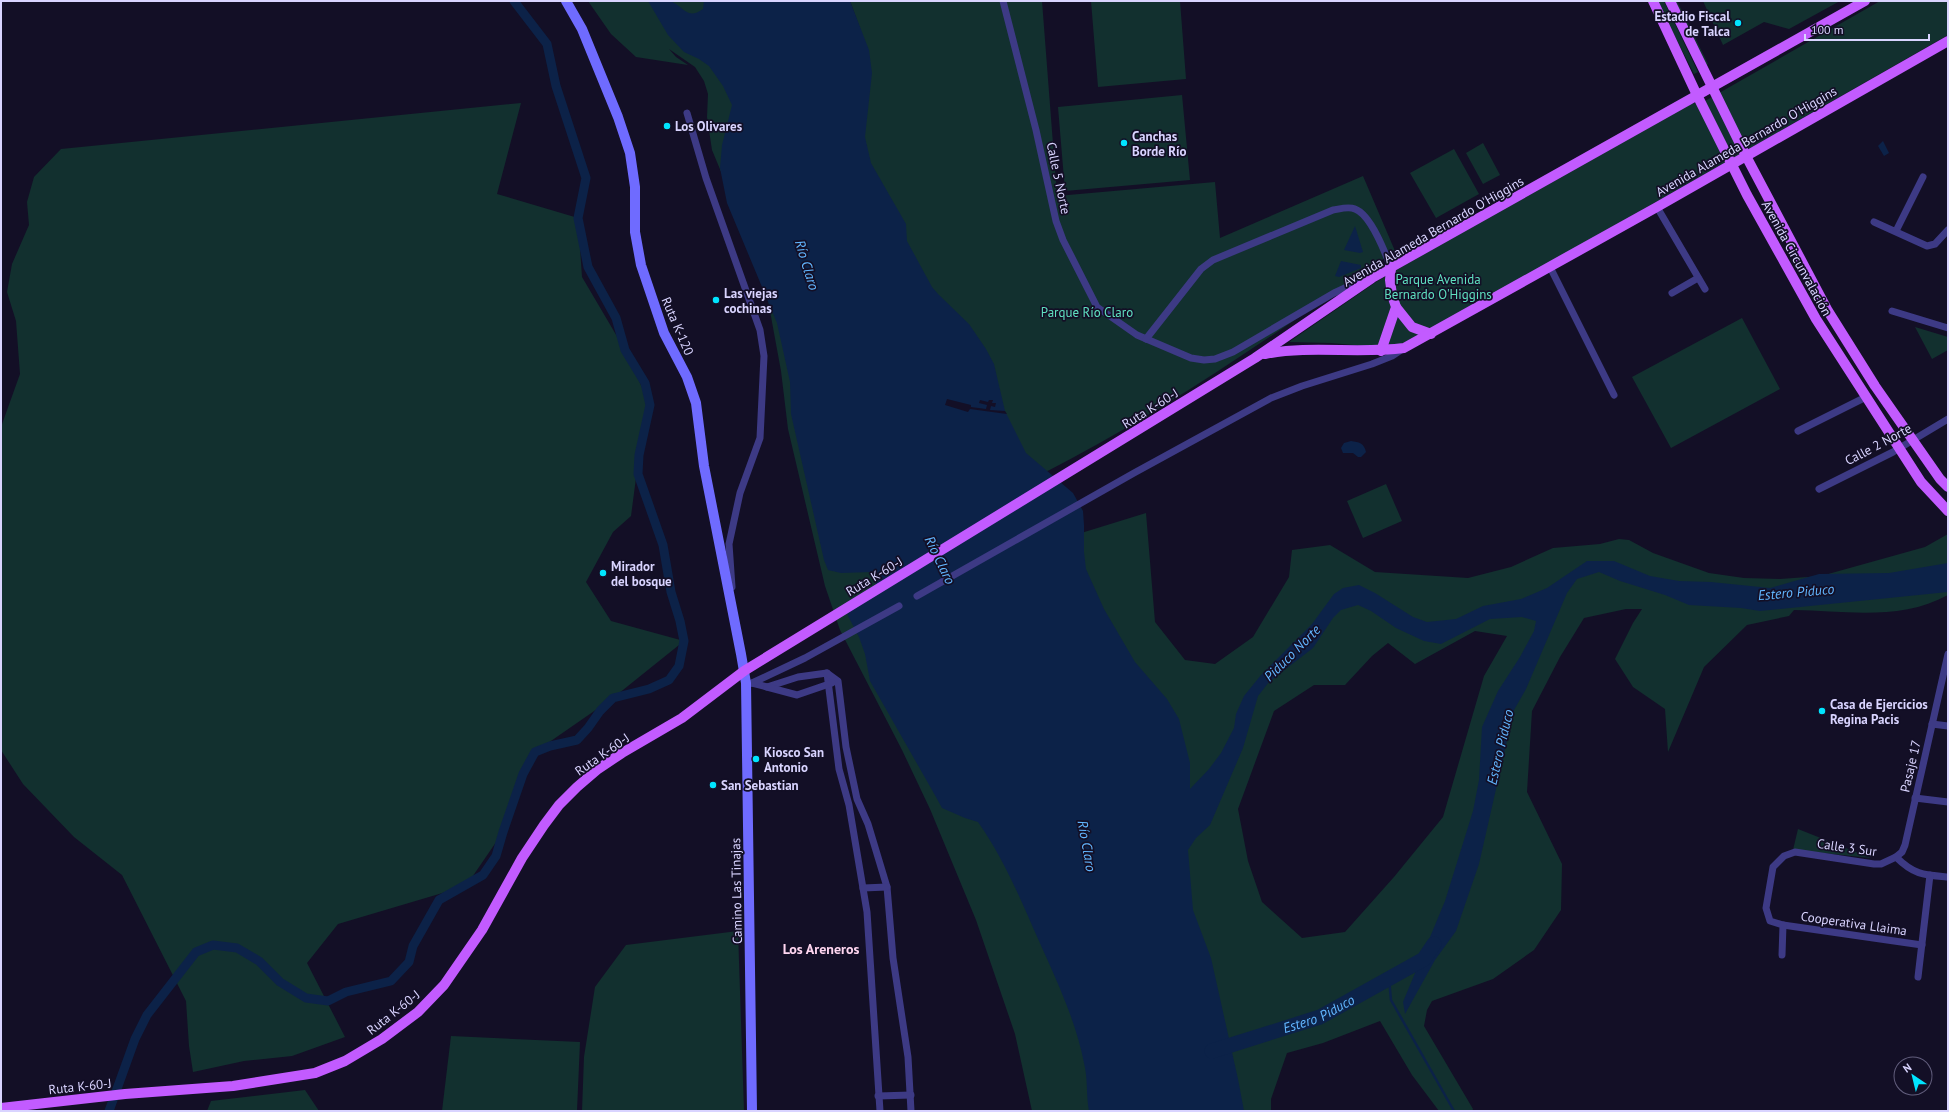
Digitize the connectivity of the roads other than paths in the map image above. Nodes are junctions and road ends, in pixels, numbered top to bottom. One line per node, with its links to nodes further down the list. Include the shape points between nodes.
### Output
1 (566, 1): 43 (street, Ruta K-120, via 585,36 630,153 635,187 635,232 641,265 664,333 696,403 704,466)
2 (1003, 1): 27 (street, Calle 5 Norte, via 1056,221 1063,240 1097,307)
3 (1653, 1): 8 (main road, Avenida Circunvalación)
4 (1670, 1): 7 (main road, Avenida Circunvalación)
5 (1865, 1): 7 (main road, Avenida Alameda Bernardo O'Higgins)
6 (1948, 41): 10 (main road, Avenida Alameda Bernardo O'Higgins)
7 (1713, 88): 8 (main road, Avenida Alameda Bernardo O'Higgins); 10 (main road, Avenida Circunvalación)
8 (1697, 96): 11 (main road, Avenida Circunvalación); 18 (main road, Avenida Alameda Bernardo O'Higgins)
9 (687, 113): 43 (street, via 706,178 760,330 764,356 760,438 740,493 729,544)
10 (1746, 156): 11 (main road, Avenida Alameda Bernardo O'Higgins); 36 (main road, Avenida Circunvalación, via 1828,311)
11 (1732, 164): 13 (main road, Avenida Alameda Bernardo O'Higgins); 33 (main road, Avenida Circunvalación, via 1816,318)
12 (1924, 177): 16 (street)
13 (1657, 207): 17 (main road, Avenida Alameda Bernardo O'Higgins); 20 (street)
14 (1874, 222): 16 (street)
15 (1948, 230): 16 (street, via 1935,244 1927,246)
16 (1896, 231)
17 (1550, 267): 26 (main road, Avenida Alameda Bernardo O'Higgins); 32 (street)
18 (1391, 268): 19 (main road, Avenida Alameda Bernardo O'Higgins); 23 (main road, via 1390,280); 27 (street, via 1369,221 1363,214 1355,209 1333,210 1213,260 1201,269)
19 (1372, 278): 27 (street, Calle 5 Norte, via 1346,286 1233,352 1215,359 1191,358); 30 (main road, Avenida Alameda Bernardo O'Higgins)
20 (1698, 278): 21 (street); 22 (street)
21 (1705, 289)
22 (1672, 293)
23 (1396, 307): 26 (main road, via 1412,327); 29 (main road)
24 (1892, 311): 25 (street)
25 (1948, 328)
26 (1431, 334): 28 (main road, Avenida Alameda Bernardo O'Higgins)
27 (1146, 339)
28 (1404, 348): 29 (main road, Avenida Alameda Bernardo O'Higgins); 31 (street)
29 (1381, 351): 30 (main road, Avenida Alameda Bernardo O'Higgins, via 1323,348 1288,350 1265,354); 31 (street)
30 (1251, 361): 45 (main road, Ruta K-60-J)
31 (1372, 364): 41 (street, via 1271,398)
32 (1614, 395)
33 (1866, 397): 35 (street); 37 (main road, Avenida Circunvalación)
34 (1948, 419): 36 (street, Calle 2 Norte)
35 (1798, 431)
36 (1912, 440): 37 (street, Calle 2 Norte); 38 (main road, Avenida Circunvalación)
37 (1899, 448): 39 (street, Calle 2 Norte); 40 (main road, Avenida Circunvalación, via 1921,482)
38 (1948, 487)
39 (1819, 489)
40 (1948, 510)
41 (917, 596)
42 (898, 606): 48 (street, via 805,658)
43 (733, 609): 45 (street, Ruta K-120)
44 (1948, 654): 51 (street, Pasaje 17)
45 (744, 671): 48 (street, Camino Las Tinajas); 66 (main road, Ruta K-60-J, via 682,718 598,769 559,805 522,858 482,930 444,985 418,1012 382,1039 345,1061 316,1073 233,1086 125,1094)
46 (827, 673): 47 (street); 49 (street); 50 (street, via 798,677)
47 (838, 681): 49 (street); 58 (street, via 846,747 856,799 868,824)
48 (749, 683): 50 (street); 67 (street, Camino Las Tinajas)
49 (828, 684): 50 (street, via 797,695); 59 (street, via 839,769 850,805)
50 (767, 687)
51 (1932, 724): 52 (street); 53 (street, Pasaje 17)
52 (1948, 726)
53 (1915, 798): 54 (street); 55 (street, Pasaje 17, via 1905,845)
54 (1948, 802)
55 (1896, 857): 56 (street, via 1912,871); 60 (street, Calle 3 Sur, via 1881,864 1874,864 1795,852 1784,856 1773,867 1766,908 1770,921)
56 (1930, 875): 57 (street); 61 (street)
57 (1948, 877)
58 (887, 887): 59 (street); 64 (street, via 890,934)
59 (863, 888): 65 (street, via 867,912)
60 (1783, 925): 61 (street, Cooperativa Llaima); 62 (street)
61 (1922, 945): 63 (street)
62 (1782, 955)
63 (1918, 977)
64 (911, 1095): 65 (street); 69 (street)
65 (878, 1096): 68 (street)
66 (1, 1108)
67 (752, 1111)
68 (880, 1111)
69 (911, 1111)

